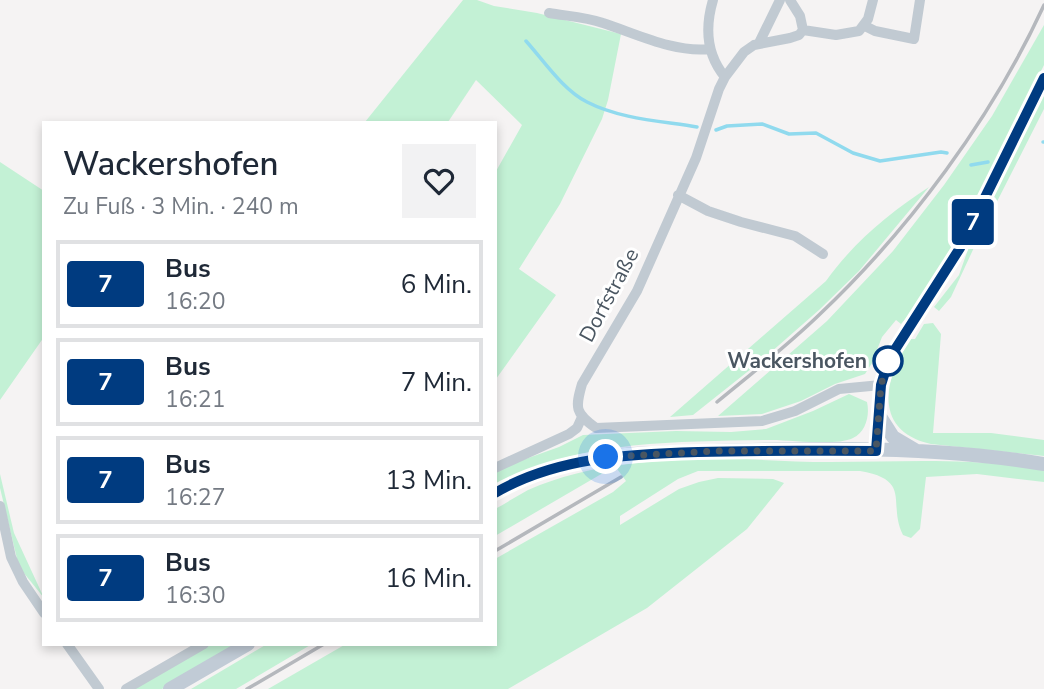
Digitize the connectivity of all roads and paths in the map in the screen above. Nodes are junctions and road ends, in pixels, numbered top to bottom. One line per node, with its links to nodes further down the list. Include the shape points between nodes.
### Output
1 (713, 0): 10 (street, via 706,26)
2 (780, 0): 9 (street)
3 (790, 0): 8 (street)
4 (873, 0): 7 (street)
5 (920, 0): 7 (street, via 914,39)
6 (549, 13): 10 (street, via 601,22 670,45)
7 (865, 26): 8 (street, via 836,35)
8 (803, 30): 9 (street, via 790,38)
9 (759, 43): 11 (street, Dorfstraße, via 744,52)
10 (710, 49): 11 (street)
11 (725, 76): 13 (street, Dorfstraße)
12 (1044, 78): 15 (street, via 960,248 900,339)
13 (678, 195): 14 (street, via 708,211 795,236); 17 (street, Dorfstraße, via 637,291 582,384 577,400)
14 (823, 254)
15 (881, 385): 16 (street); 17 (street, via 839,389 762,421 596,428)
16 (878, 415): 18 (street); 19 (main road, via 892,437)
17 (582, 417): 21 (street, via 569,433)
18 (876, 451): 19 (main road); 22 (main road, via 716,451 606,457 537,475)
19 (916, 451): 20 (main road)
20 (1044, 464)
21 (497, 467)
22 (497, 492)
23 (0, 506): 24 (street, via 11,557)
24 (42, 610)
25 (68, 646): 28 (street)
26 (201, 646): 29 (street)
27 (244, 646): 30 (main road)
28 (99, 689)
29 (126, 689)
30 (170, 689)

